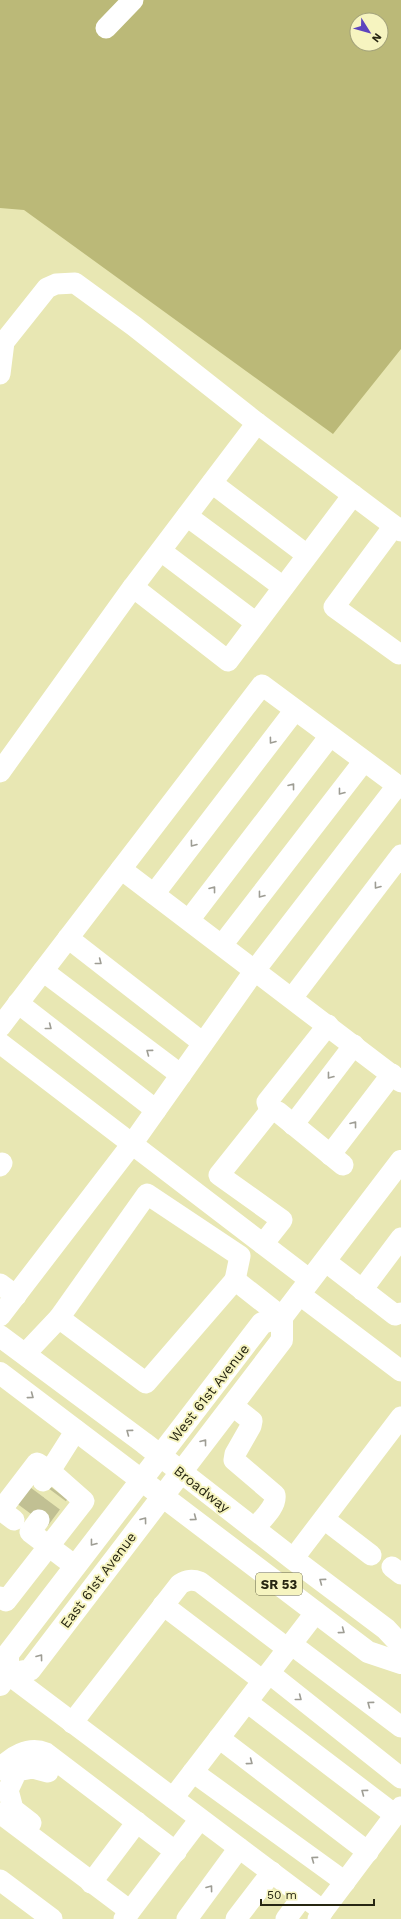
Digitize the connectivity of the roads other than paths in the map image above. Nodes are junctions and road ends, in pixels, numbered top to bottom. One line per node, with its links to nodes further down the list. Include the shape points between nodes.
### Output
1 (133, 0): 2 (lane)
2 (106, 28)
3 (0, 374): 4 (lane, via 4,342 47,288 56,284 75,283)
4 (258, 423): 5 (lane); 6 (lane)
5 (212, 483): 7 (lane); 10 (lane)
6 (353, 495): 8 (lane); 10 (lane)
7 (187, 516): 9 (lane); 12 (lane)
8 (398, 528): 14 (lane, via 334,607)
9 (161, 551): 11 (lane); 13 (lane)
10 (308, 555): 12 (lane)
11 (133, 587): 13 (lane, via 228,660); 18 (lane)
12 (283, 587): 13 (lane)
13 (256, 623)
14 (399, 654)
15 (295, 710): 16 (lane); 21 (lane, via 262,685); 22 (lane, one-way to 22)
16 (330, 736): 17 (lane); 23 (lane, one-way to 16)
17 (364, 761): 19 (lane); 25 (lane, one-way to 25)
18 (0, 772)
19 (399, 787): 26 (lane)
20 (401, 855): 28 (lane, one-way to 28)
21 (121, 869): 22 (lane); 24 (lane)
22 (154, 894): 23 (lane)
23 (189, 920): 25 (lane)
24 (68, 938): 27 (lane); 33 (lane, one-way to 33)
25 (222, 945): 26 (lane)
26 (255, 970): 28 (lane); 33 (lane)
27 (43, 971): 29 (lane); 35 (lane, one-way to 27)
28 (292, 998): 30 (lane)
29 (18, 1003): 31 (lane); 37 (lane, one-way to 37)
30 (328, 1026): 34 (lane); 38 (lane, via 267,1102)
31 (0, 1027)
32 (0, 1043): 40 (lane)
33 (204, 1043): 35 (lane)
34 (354, 1045): 36 (lane); 39 (lane, one-way to 39)
35 (180, 1075): 37 (lane)
36 (396, 1078): 39 (lane, one-way to 36, via 336,1160)
37 (156, 1110): 40 (lane)
38 (270, 1111): 39 (lane, via 278,1112); 42 (lane)
39 (293, 1125)
40 (132, 1144): 43 (lane); 49 (lane)
41 (401, 1161): 46 (main road)
42 (220, 1175): 43 (lane); 45 (lane, via 282,1220)
43 (198, 1195): 45 (lane)
44 (401, 1238): 50 (lane)
45 (263, 1244): 48 (lane)
46 (325, 1261): 48 (main road); 50 (lane)
47 (235, 1280): 53 (lane); 54 (lane, via 146,1383); 54 (lane, via 240,1256 147,1194)
48 (305, 1287): 53 (main road); 57 (lane)
49 (8, 1290): 52 (lane)
50 (362, 1290): 51 (lane, via 395,1315)
51 (401, 1313)
52 (0, 1316)
53 (282, 1317): 59 (main road, West 61st Avenue, via 282,1340); 62 (main road, West 61st Avenue, via 262,1322)
54 (59, 1318): 56 (lane)
55 (0, 1336): 56 (main road, Broadway / SR 53)
56 (25, 1354): 62 (main road, Broadway / SR 53, one-way to 56)
57 (401, 1372)
58 (0, 1373): 61 (main road, Broadway / SR 53, one-way to 61)
59 (232, 1406): 63 (main road, West 61st Avenue, one-way to 59); 69 (lane, via 252,1421 252,1426 234,1460 275,1495 276,1500)
60 (400, 1422): 68 (lane)
61 (76, 1430): 64 (main road, Broadway / SR 53); 65 (lane)
62 (160, 1456): 63 (main road, Broadway / SR 53); 64 (main road, West 61st Avenue)
63 (180, 1472): 66 (main road, East 61st Avenue); 69 (main road, Broadway / SR 53)
64 (142, 1479): 66 (main road, Broadway / SR 53); 73 (main road, East 61st Avenue, one-way to 73)
65 (54, 1482): 67 (lane, via 37,1463); 70 (lane, via 84,1501)
66 (163, 1495): 76 (main road, Broadway / SR 53, one-way to 76); 80 (main road, East 61st Avenue, one-way to 66, via 30,1670)
67 (18, 1517): 70 (lane)
68 (324, 1519): 71 (lane); 72 (lane)
69 (254, 1529): 72 (main road, Broadway / SR 53)
70 (49, 1546): 73 (lane); 74 (lane, via 6,1601)
71 (371, 1555)
72 (293, 1559): 77 (main road, Broadway / SR 53, one-way to 72, via 386,1629)
73 (75, 1566): 80 (main road, East 61st Avenue)
74 (0, 1597)
75 (163, 1605): 78 (lane, via 180,1584 194,1580); 81 (lane); 83 (lane)
76 (316, 1612): 78 (lane); 79 (main road, Broadway / SR 53, one-way to 79, via 368,1652)
77 (401, 1645)
78 (289, 1647): 81 (lane); 84 (lane, one-way to 78)
79 (401, 1663)
80 (4, 1665): 83 (lane)
81 (266, 1677): 82 (lane); 89 (lane, one-way to 89)
82 (247, 1702): 85 (lane); 92 (lane, one-way to 82)
83 (72, 1723): 90 (lane)
84 (401, 1727)
85 (219, 1738): 88 (lane); 97 (lane, one-way to 97)
86 (0, 1770): 87 (lane, via 14,1757 40,1751)
87 (71, 1772): 91 (lane, via 48,1772 26,1782); 94 (lane)
88 (193, 1772): 90 (lane); 101 (lane, one-way to 88)
89 (401, 1778)
90 (173, 1798): 93 (lane)
91 (5, 1805): 100 (lane, via 72,1868)
92 (398, 1811): 97 (lane)
93 (200, 1819): 95 (lane); 96 (lane)
94 (137, 1822): 96 (lane); 100 (lane)
95 (239, 1848): 98 (lane); 106 (lane, one-way to 95)
96 (176, 1852): 103 (lane)
97 (368, 1852): 101 (lane)
98 (272, 1872): 102 (lane); 107 (lane)
99 (0, 1880): 105 (lane)
100 (91, 1882): 103 (lane)
101 (345, 1882): 104 (lane)
102 (303, 1896): 104 (lane); 108 (lane)
103 (127, 1915)
104 (320, 1915)
105 (52, 1919)
106 (186, 1919)
107 (236, 1919)
108 (286, 1919)

